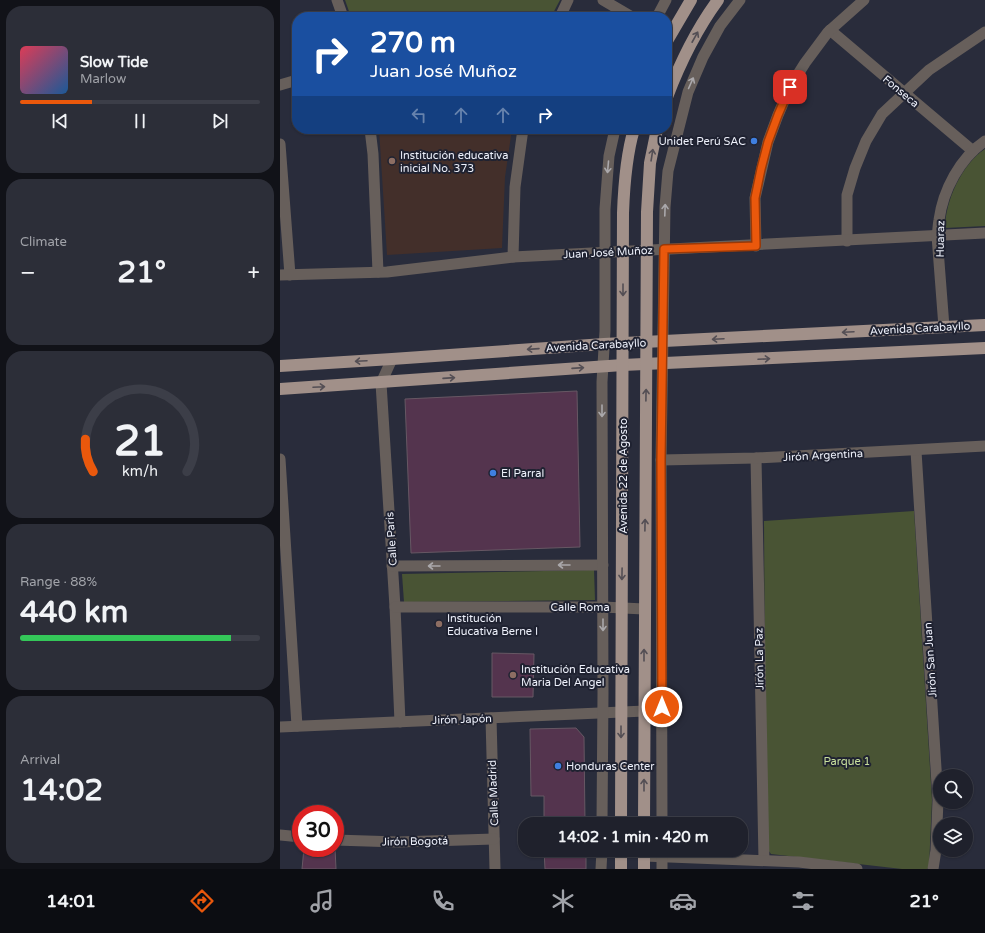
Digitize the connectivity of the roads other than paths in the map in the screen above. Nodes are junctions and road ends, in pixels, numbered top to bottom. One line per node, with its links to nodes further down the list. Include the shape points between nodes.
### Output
1 (337, 0): 9 (street)
2 (568, 0): 10 (street)
3 (603, 0): 11 (street)
4 (666, 0): 12 (street)
5 (690, 0): 15 (main road)
6 (718, 0): 17 (main road, one-way to 6, via 695,36)
7 (740, 0): 32 (street, one-way to 7, via 664,207 668,171 688,92 720,26)
8 (864, 0): 13 (street)
9 (341, 12)
10 (562, 12)
11 (623, 12)
12 (660, 12)
13 (830, 30): 19 (street, Fonseca); 31 (street, via 790,87 771,135 755,198)
14 (985, 32): 19 (street, via 929,70)
15 (672, 33)
16 (292, 81): 18 (street)
17 (672, 84)
18 (280, 85)
19 (904, 93): 27 (street, Fonseca); 30 (street, via 882,114 855,168 847,195)
20 (371, 134): 37 (street)
21 (522, 134): 36 (street, via 516,187)
22 (614, 134): 35 (street, Avenida 22 de Agosto, one-way to 35, via 609,156 605,209)
23 (633, 134): 34 (main road, Avenida 22 de Agosto, via 624,186)
24 (656, 134): 33 (main road, Avenida 22 de Agosto, one-way to 24, via 648,186)
25 (985, 141): 27 (street, Huaraz)
26 (280, 144): 38 (street)
27 (972, 151): 29 (street, Huaraz, via 953,178 944,199)
28 (985, 233): 29 (street, Juan José Muñoz)
29 (937, 236): 30 (street, Juan José Muñoz); 40 (street, Huaraz)
30 (847, 241): 31 (street, Juan José Muñoz)
31 (756, 246): 32 (street, Juan José Muñoz)
32 (664, 249): 33 (street, Juan José Muñoz); 41 (street)
33 (648, 250): 34 (street, Juan José Muñoz); 42 (main road, Avenida 22 de Agosto)
34 (624, 251): 35 (street, Juan José Muñoz); 43 (main road, Avenida 22 de Agosto, one-way to 43)
35 (606, 252): 36 (street, Juan José Muñoz); 44 (street, Avenida 22 de Agosto)
36 (513, 257): 37 (street, Juan José Muñoz)
37 (378, 272): 38 (street, Juan José Muñoz)
38 (285, 275)
39 (985, 325): 40 (main road, Avenida Carabayllo)
40 (944, 327): 41 (main road, Avenida Carabayllo, one-way to 41)
41 (663, 341): 42 (main road, Avenida Carabayllo); 48 (street)
42 (647, 342): 43 (main road, Avenida Carabayllo); 47 (main road, Avenida 22 de Agosto)
43 (623, 343): 44 (main road, Avenida Carabayllo); 49 (main road, Avenida 22 de Agosto)
44 (604, 344): 46 (main road, Avenida Carabayllo, one-way to 46); 51 (street, Avenida 22 de Agosto)
45 (985, 348): 48 (main road, Avenida Carabayllo, one-way to 45)
46 (392, 359): 50 (main road, Avenida Carabayllo, one-way to 50); 52 (street, Calle París)
47 (647, 364): 48 (main road, Avenida Carabayllo); 49 (main road, Avenida Carabayllo); 64 (main road, Avenida 22 de Agosto, one-way to 47)
48 (662, 364): 58 (street)
49 (623, 365): 51 (main road, Avenida Carabayllo); 63 (main road, Avenida 22 de Agosto, one-way to 63)
50 (280, 366)
51 (603, 367): 52 (main road, Avenida Carabayllo, one-way to 51); 59 (street, Avenida 22 de Agosto, one-way to 59)
52 (381, 383): 53 (main road, Avenida Carabayllo, one-way to 52); 60 (street, Calle París)
53 (280, 389)
54 (985, 446): 55 (street, Jirón Argentina)
55 (916, 451): 56 (street, Jirón Argentina); 92 (street, Jirón San Juan, via 938,800)
56 (756, 458): 58 (street, Jirón Argentina); 85 (street, Jirón La Paz)
57 (280, 459): 70 (street)
58 (661, 460): 75 (street)
59 (603, 565): 60 (street, one-way to 60); 62 (street, Avenida 22 de Agosto)
60 (392, 566): 61 (street, Calle París)
61 (395, 607): 62 (street, Calle Roma); 69 (street, Calle París)
62 (603, 607): 63 (street, Calle Roma); 67 (street, Avenida 22 de Agosto, one-way to 67)
63 (622, 608): 64 (street, Calle Roma); 66 (main road, Avenida 22 de Agosto)
64 (644, 609): 65 (main road, Avenida 22 de Agosto, one-way to 64)
65 (645, 711): 66 (street, Jirón Japón); 74 (main road, Avenida 22 de Agosto, one-way to 65)
66 (621, 712): 67 (street, Jirón Japón); 73 (main road, Avenida 22 de Agosto, one-way to 73)
67 (603, 713): 68 (street, Jirón Japón); 72 (street, Avenida 22 de Agosto)
68 (491, 718): 69 (street, Jirón Japón); 78 (street, Calle Madrid)
69 (400, 722): 70 (street, Jirón Japón)
70 (297, 726): 71 (street, Jirón Japón)
71 (280, 727)
72 (602, 817)
73 (621, 817)
74 (644, 817)
75 (662, 817)
76 (280, 835): 77 (street)
77 (292, 836)
78 (494, 839): 79 (street, Jirón Bogotá, via 398,842); 86 (street, Calle Madrid)
79 (344, 840)
80 (602, 857): 87 (street)
81 (621, 857): 88 (main road)
82 (644, 857): 89 (main road)
83 (662, 857): 90 (street)
84 (720, 857): 85 (street)
85 (764, 860): 91 (street)
86 (495, 869)
87 (601, 869)
88 (620, 869)
89 (644, 869)
90 (662, 869)
91 (857, 869)
92 (933, 869)

